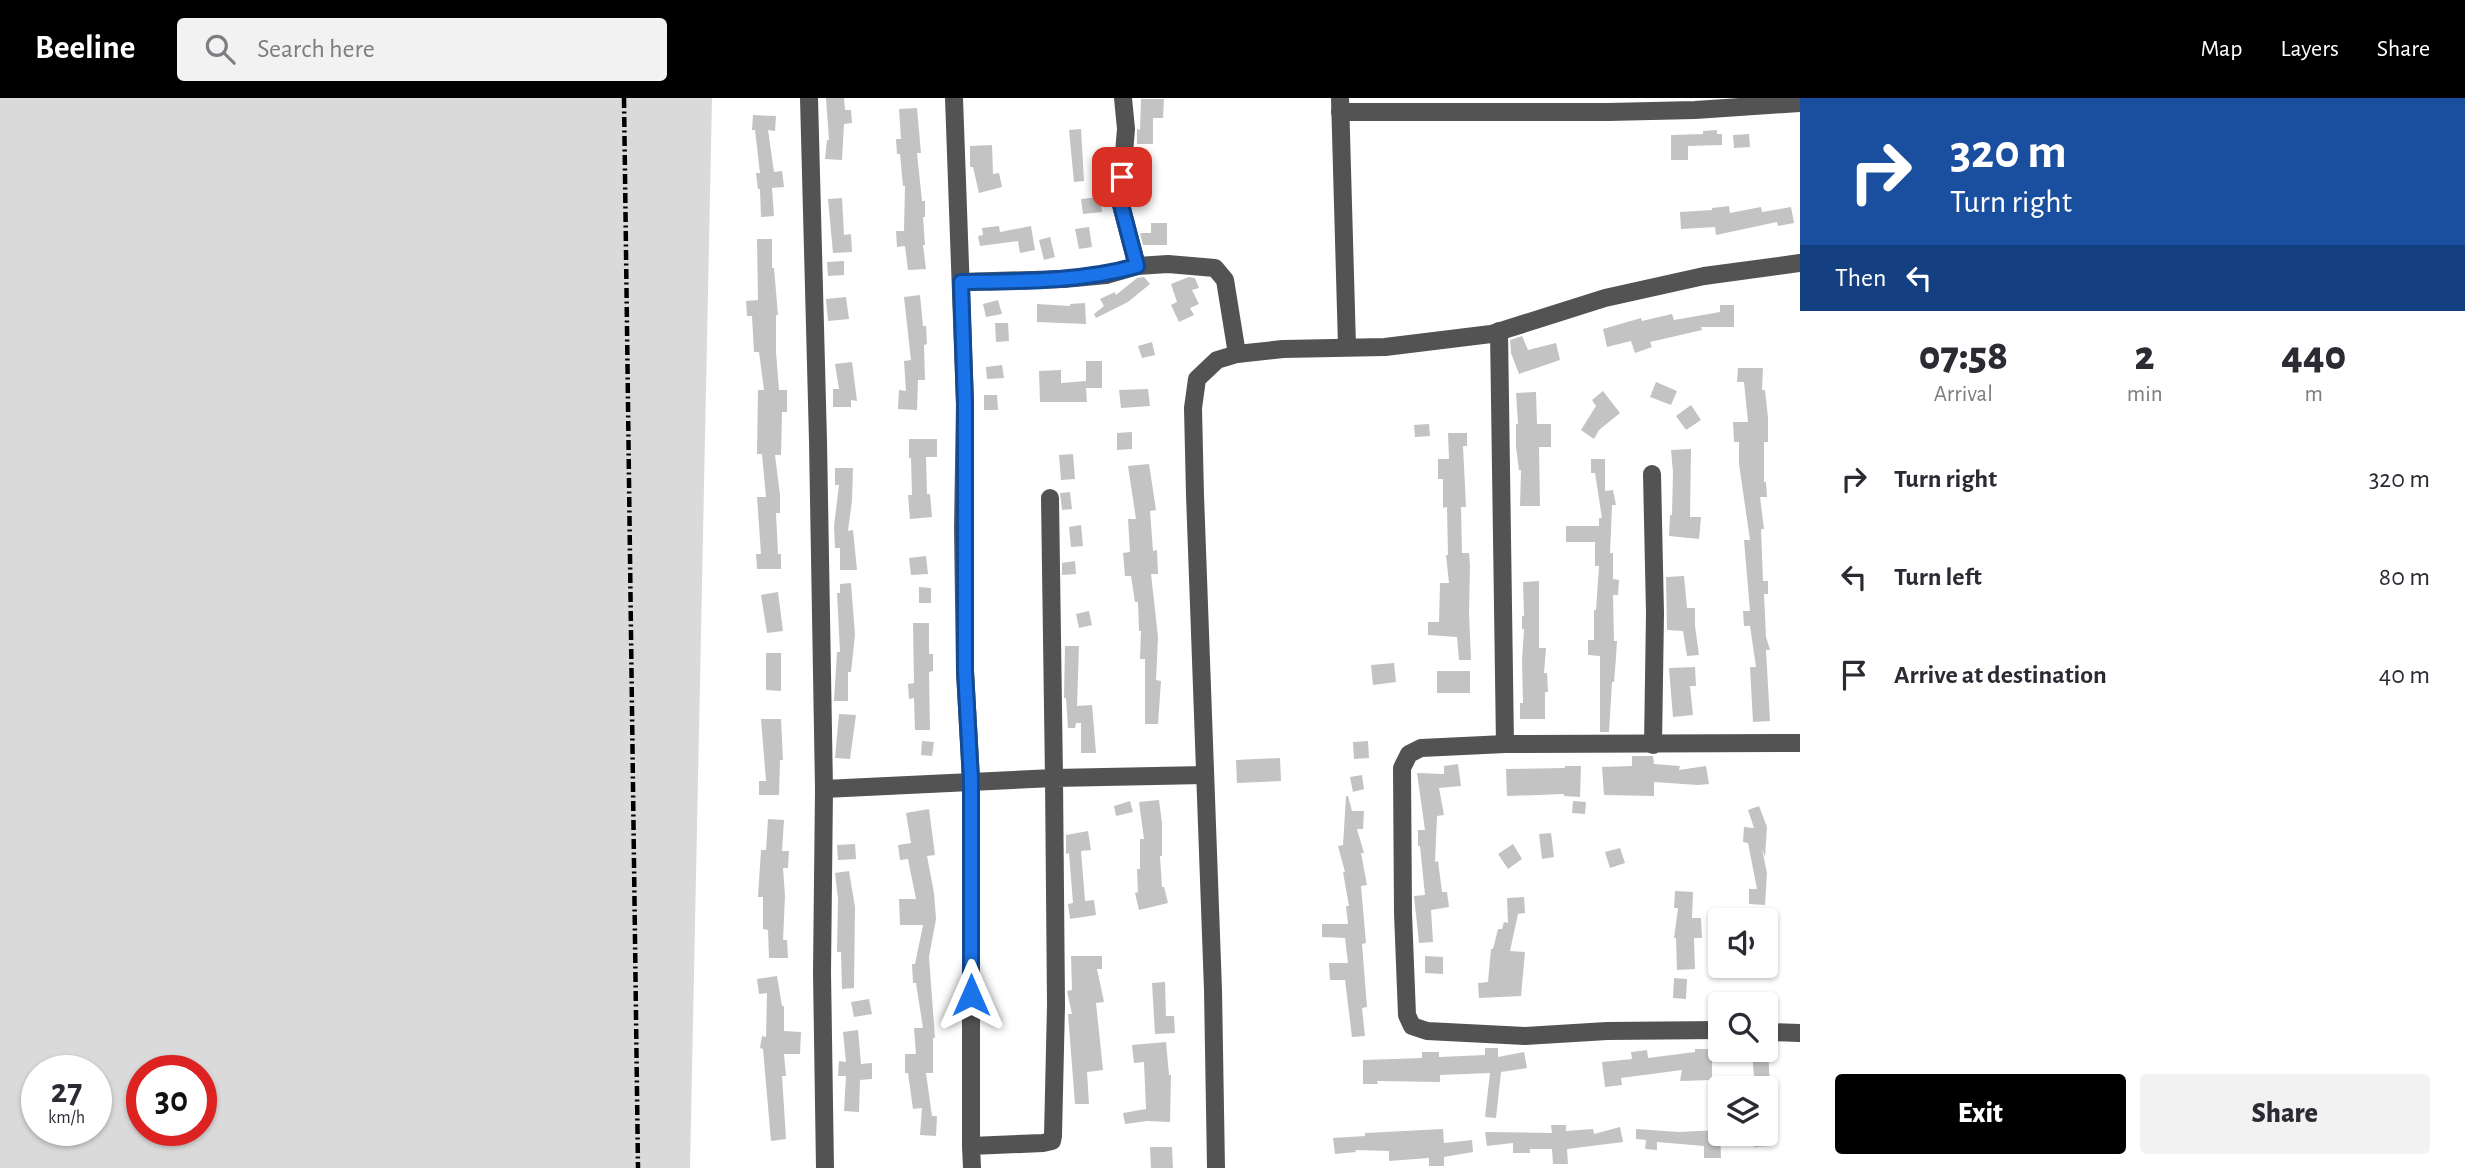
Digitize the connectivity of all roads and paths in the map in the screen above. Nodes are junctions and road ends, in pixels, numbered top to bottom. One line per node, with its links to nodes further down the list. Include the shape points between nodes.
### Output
1 (810, 98): 21 (street)
2 (954, 98): 9 (street)
3 (1123, 98): 8 (street, via 1126,129 1120,201)
4 (1800, 103): 5 (street, via 1696,110)
5 (1497, 104): 6 (street)
6 (1340, 105): 11 (street)
7 (1800, 263): 10 (street, via 1704,276 1605,298)
8 (1137, 266): 9 (street, via 1074,278); 12 (street, via 1207,266 1222,274)
9 (961, 282): 20 (street, via 965,671)
10 (1499, 331): 11 (street, via 1417,344); 16 (street)
11 (1347, 346): 12 (street)
12 (1237, 354): 18 (street, via 1204,370 1197,379 1193,408)
13 (1652, 474): 17 (street)
14 (1050, 498): 19 (street)
15 (1800, 743): 17 (street)
16 (1505, 744): 17 (street); 22 (street, via 1421,748 1409,754 1402,768 1403,913 1407,1015 1412,1026 1427,1031 1525,1036)
17 (1653, 745)
18 (1205, 775): 19 (street); 28 (street)
19 (1054, 778): 20 (street); 25 (street, via 1052,1141)
20 (971, 780): 21 (street); 25 (street)
21 (824, 789): 26 (street)
22 (1708, 1030)
23 (1778, 1032): 24 (street)
24 (1800, 1033)
25 (971, 1146): 27 (street)
26 (825, 1168)
27 (972, 1168)
28 (1216, 1168)

